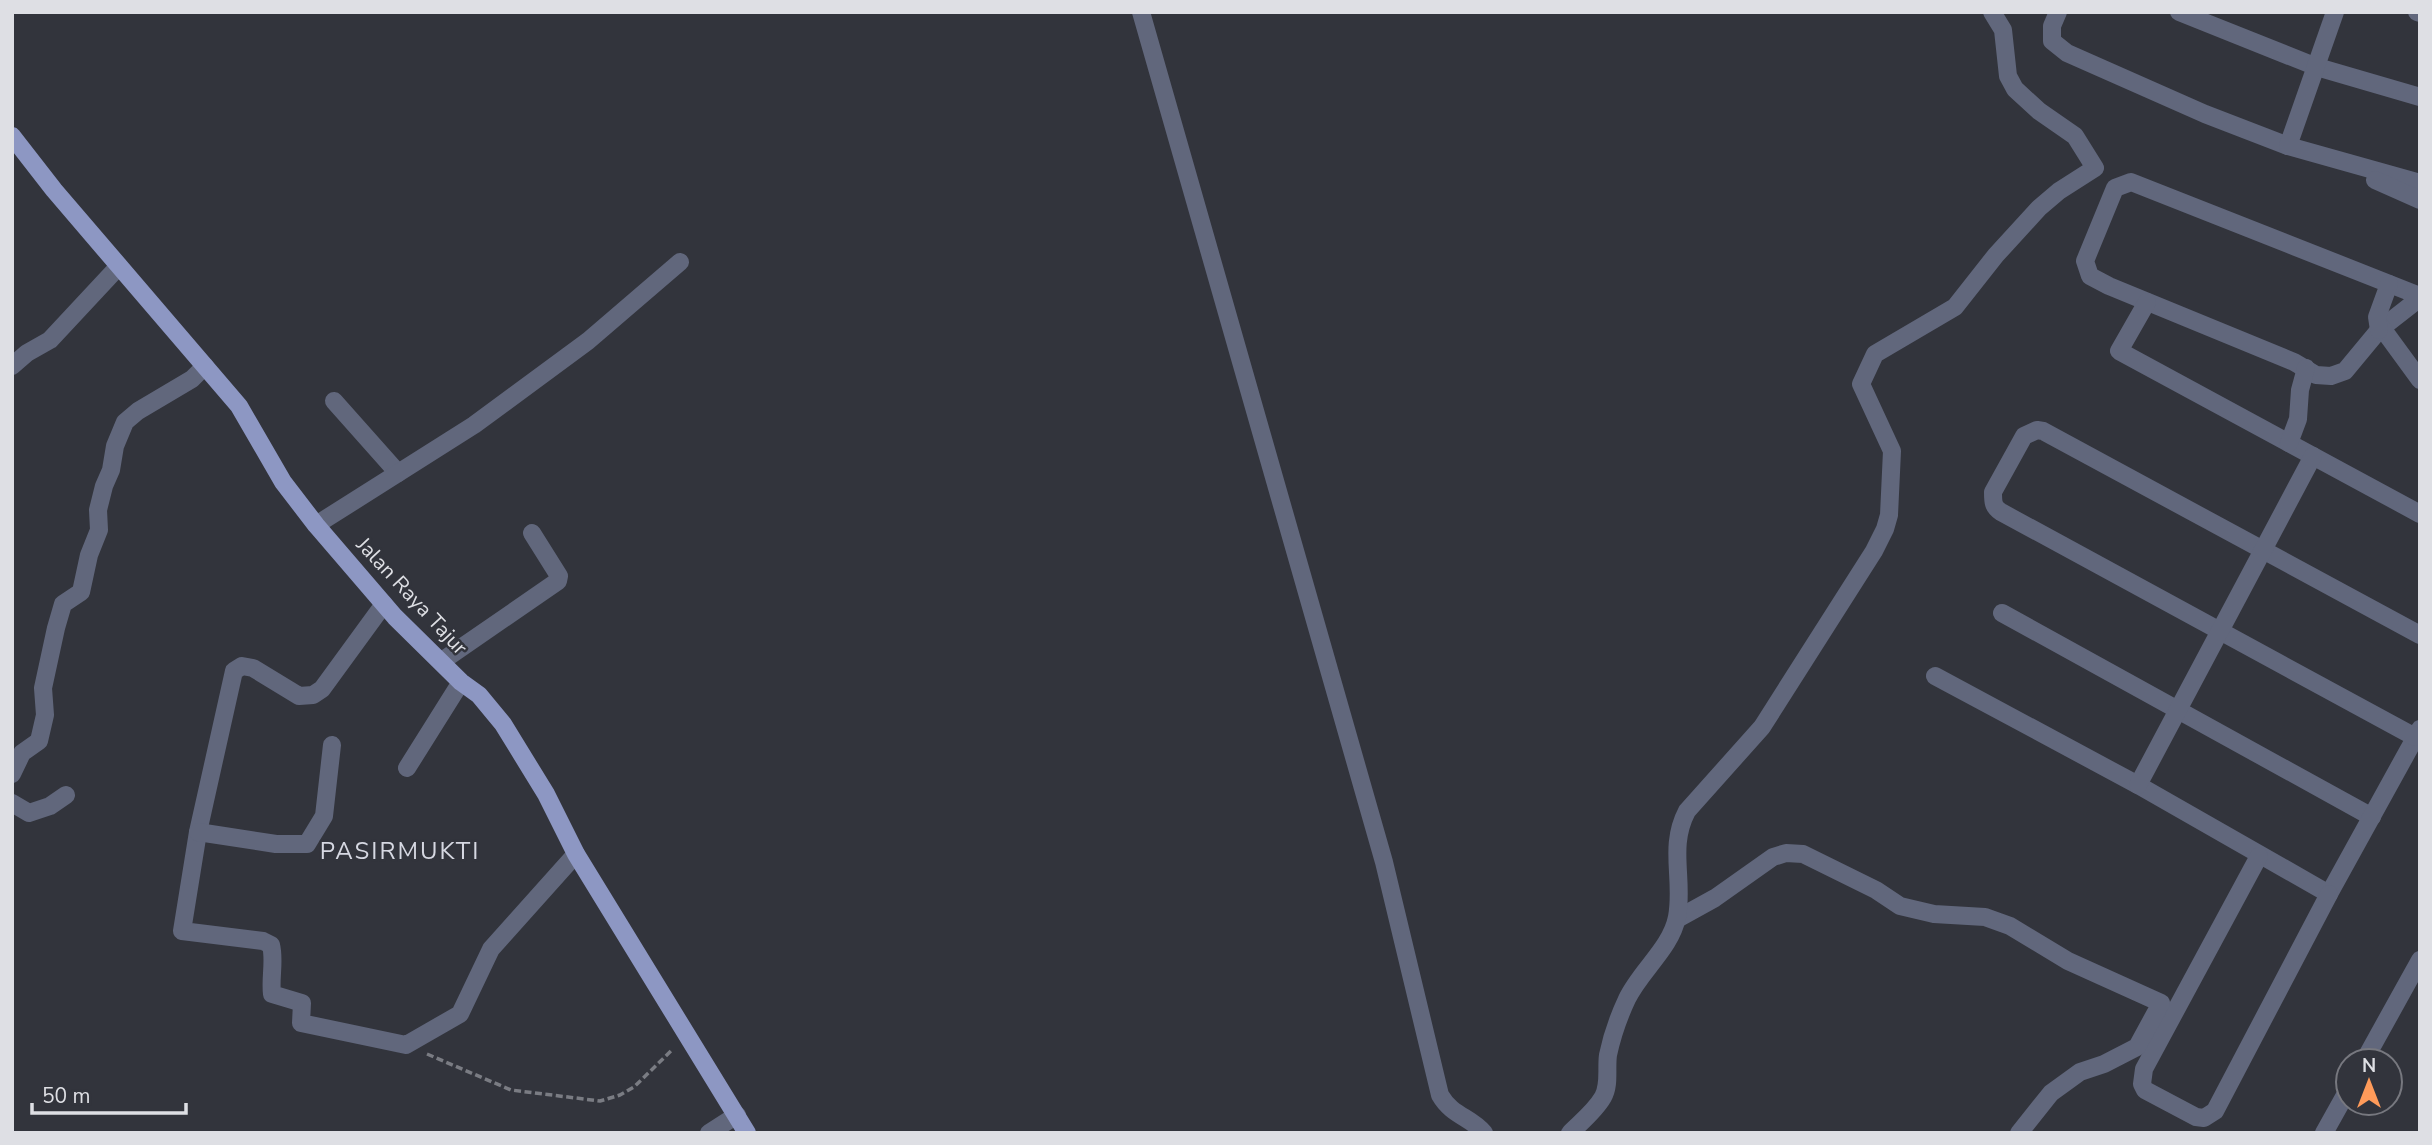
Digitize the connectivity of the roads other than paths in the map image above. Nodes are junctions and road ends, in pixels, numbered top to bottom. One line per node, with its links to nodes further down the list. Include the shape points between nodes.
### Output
1 (1141, 12): 58 (street, via 1384,862 1440,1095 1453,1112)
2 (1992, 12): 51 (street, via 2003,30 2008,76 2015,89 2075,136 2095,168 2039,208 1955,307 1875,354 1861,384 1892,452 1885,529 1762,727 1686,811 1679,826 1676,855)
3 (2058, 12): 9 (street, via 2052,41 2067,53)
4 (2179, 12): 6 (street)
5 (2335, 12): 6 (street)
6 (2317, 67): 7 (street); 9 (street)
7 (2420, 97)
8 (12, 136): 14 (main road, Jalan Raya Tajur)
9 (2288, 146): 10 (street)
10 (2324, 157): 11 (street); 12 (street)
11 (2420, 183)
12 (2420, 200)
13 (680, 262): 26 (street, via 588,341 474,425)
14 (119, 266): 19 (street, via 50,340); 20 (main road, Jalan Raya Tajur)
15 (2389, 284): 16 (street); 17 (street, via 2131,182 2115,188 2085,261 2090,276); 18 (street, via 2377,317)
16 (2420, 297): 18 (street)
17 (2147, 302): 21 (street); 24 (street, via 2119,351)
18 (2380, 329): 21 (street, via 2345,371 2331,376); 22 (street)
19 (12, 366)
20 (205, 366): 28 (main road, Jalan Raya Tajur, via 239,406 283,482); 42 (street, via 125,422 104,486 99,530 81,592 63,604 56,628 43,688 45,715 39,741 22,753)
21 (2306, 368): 24 (street)
22 (2420, 380)
23 (334, 401): 26 (street)
24 (2289, 443): 25 (street)
25 (2313, 456): 27 (street); 30 (street)
26 (398, 473): 28 (street)
27 (2420, 514)
28 (316, 525): 31 (main road, Jalan Raya Tajur)
29 (532, 533): 35 (street, via 558,581)
30 (2263, 549): 33 (street); 33 (street, via 2037,430 2024,436 1993,492 1995,508 2001,512); 34 (street)
31 (384, 604): 35 (main road, Jalan Raya Tajur); 47 (street, via 322,690 313,695 299,696 253,668 242,666 234,671)
32 (2002, 614): 38 (street)
33 (2220, 630): 38 (street); 39 (street)
34 (2420, 635)
35 (442, 661): 37 (main road, Jalan Raya Tajur)
36 (1935, 676): 43 (street)
37 (461, 682): 41 (street); 48 (main road, Jalan Raya Tajur, via 479,695 503,724)
38 (2176, 709): 43 (street); 46 (street)
39 (2418, 733): 46 (street)
40 (332, 745): 47 (street, via 324,816 307,844)
41 (407, 768)
42 (12, 774)
43 (2138, 785): 49 (street)
44 (66, 795): 45 (street, via 29,813)
45 (12, 803)
46 (2372, 817): 50 (street)
47 (198, 832): 48 (street, via 182,931 271,945 272,995 302,1003 301,1023 406,1045 460,1014 491,949)
48 (576, 854): 54 (main road, Jalan Raya Tajur)
49 (2259, 856): 50 (street); 50 (street, via 2144,1069 2145,1090 2196,1117 2215,1111)
50 (2329, 894)
51 (1677, 919): 59 (street, via 1670,938 1627,999 1609,1050 1604,1095); 60 (street, via 1773,857 1803,854 1900,906 1934,914 1985,917 2010,926 2068,961 2161,1003 2137,1047 2080,1072 2051,1093)
52 (2420, 960): 53 (street)
53 (2372, 1047)
54 (737, 1115): 56 (street); 57 (main road, Jalan Raya Tajur)
55 (2334, 1115): 61 (street)
56 (709, 1133)
57 (747, 1133)
58 (1483, 1133)
59 (1570, 1133)
60 (2019, 1133)
61 (2324, 1133)

